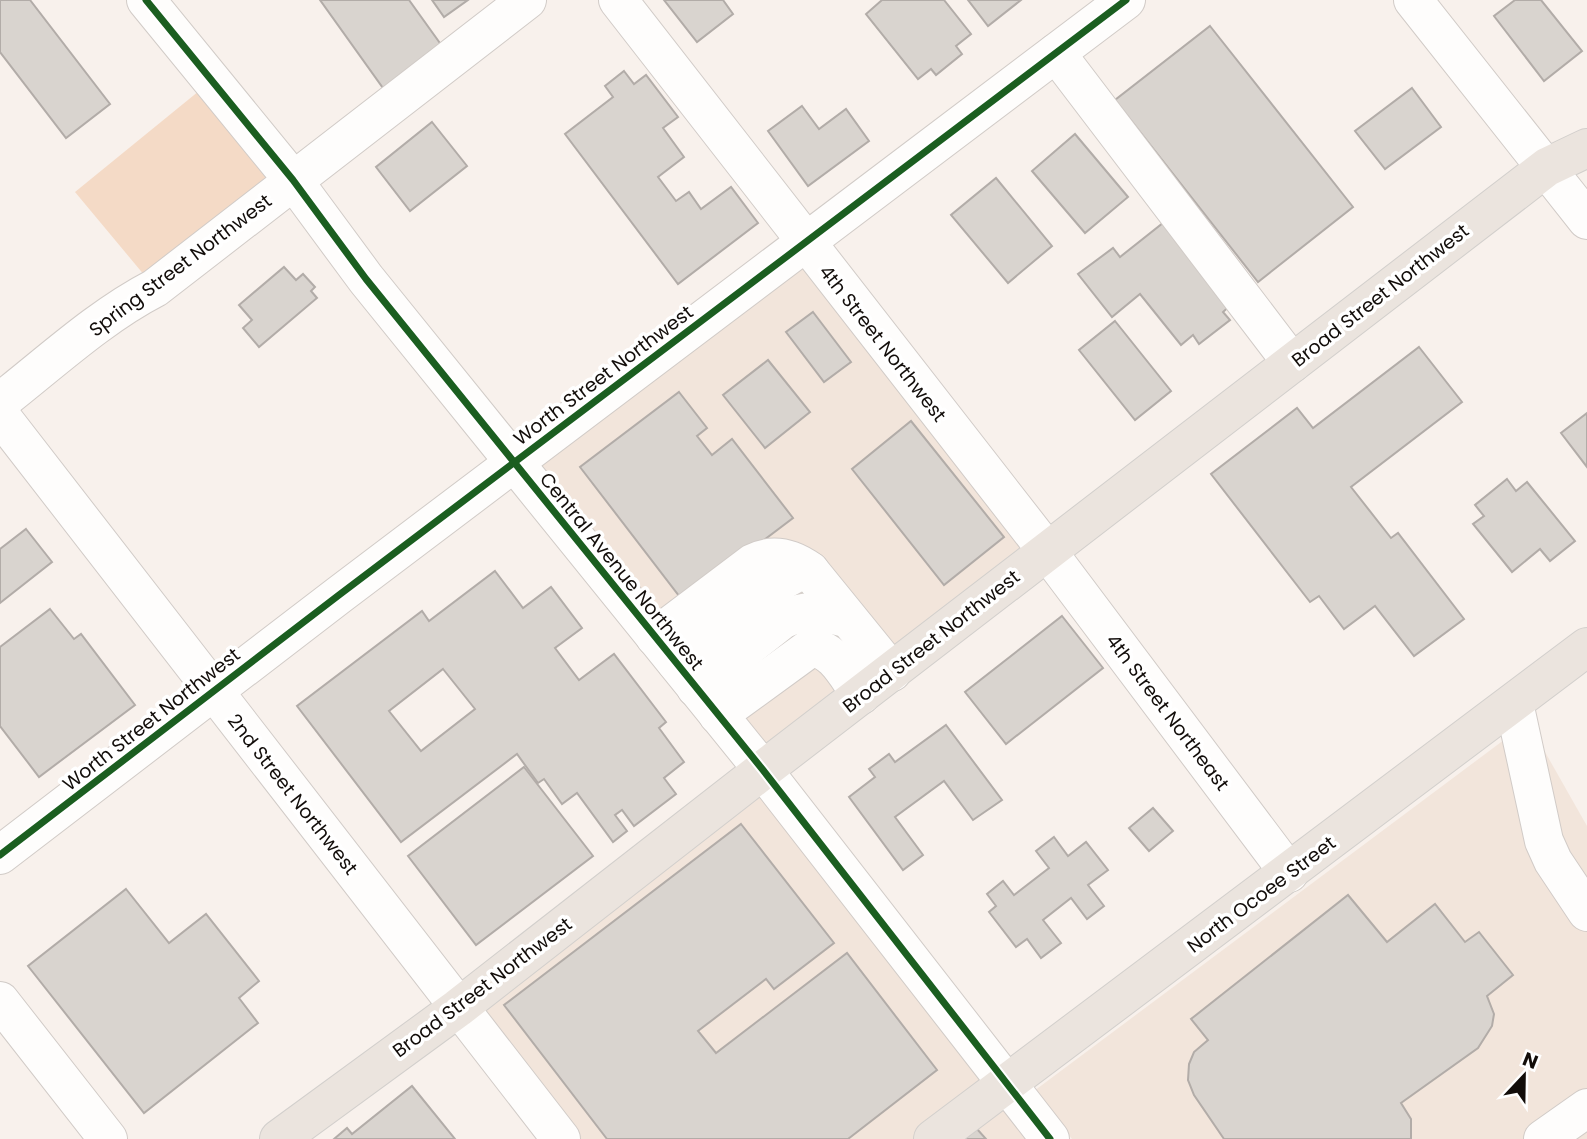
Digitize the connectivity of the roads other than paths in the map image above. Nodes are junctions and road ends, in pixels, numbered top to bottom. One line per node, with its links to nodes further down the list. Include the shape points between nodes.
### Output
1 (146, 0): 9 (street, Central Avenue Northwest)
2 (527, 0): 9 (street, Spring Street Northwest)
3 (618, 0): 11 (street, 4th Street Northwest)
4 (1126, 0): 6 (street, Worth Street Northwest)
5 (1413, 0): 8 (street)
6 (1056, 53): 11 (street, Worth Street Northwest); 12 (street)
7 (1587, 148): 8 (main road, Broad Street Northwest)
8 (1547, 167): 10 (street); 12 (main road, Broad Street Northwest)
9 (293, 180): 13 (street, Spring Street Northwest); 15 (street, Central Avenue Northwest, via 366,279)
10 (1587, 220)
11 (805, 243): 15 (street, Worth Street Northwest); 16 (street, 4th Street Northwest)
12 (1292, 363): 16 (main road, Broad Street Northwest)
13 (0, 402)
14 (0, 415): 21 (street, 2nd Street Northwest)
15 (514, 462): 19 (street, Central Avenue Northwest); 21 (street, Worth Street Northwest)
16 (1046, 551): 20 (main road, Broad Street Northwest); 26 (street, 4th Street Northeast)
17 (846, 618): 19 (street, via 817,611 793,614); 19 (street, via 810,574 805,588); 20 (street)
18 (1587, 647): 23 (main road, North Ocoee Street)
19 (682, 671): 22 (street, via 818,648 831,655); 24 (street, Central Avenue Northwest)
20 (892, 672): 22 (main road, Broad Street Northwest)
21 (213, 690): 25 (street, Worth Street Northwest); 29 (street, 2nd Street Northwest)
22 (861, 695): 24 (main road, Broad Street Northwest)
23 (1514, 703): 26 (main road, North Ocoee Street); 27 (street, via 1544,841)
24 (762, 770): 29 (main road, Broad Street Northwest); 30 (street, Central Avenue Northwest)
25 (0, 855)
26 (1289, 873): 30 (main road, North Ocoee Street)
27 (1587, 912)
28 (0, 1001): 32 (street)
29 (458, 1008): 33 (main road, Broad Street Northwest); 34 (street, 2nd Street Northwest)
30 (1007, 1083): 35 (main road, North Ocoee Street); 36 (street, Central Avenue Northwest)
31 (1587, 1108): 37 (street)
32 (108, 1139)
33 (279, 1139)
34 (561, 1139)
35 (933, 1139)
36 (1051, 1139)
37 (1543, 1139)

